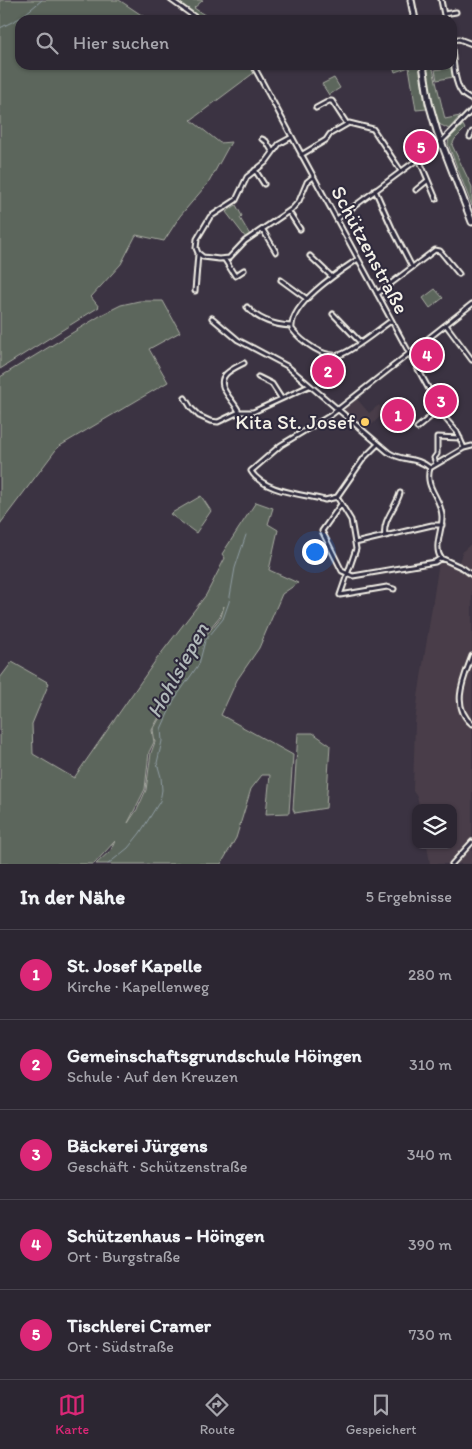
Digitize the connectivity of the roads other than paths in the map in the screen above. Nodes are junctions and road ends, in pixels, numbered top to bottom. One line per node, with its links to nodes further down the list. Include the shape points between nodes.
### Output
1 (171, 0): 6 (street)
2 (411, 0): 7 (main road)
3 (442, 0): 5 (street)
4 (456, 12): 5 (street)
5 (444, 14)
6 (192, 15)
7 (414, 15)
8 (457, 39): 9 (street)
9 (472, 44)
10 (256, 70): 18 (street, Schützenstraße)
11 (424, 70): 21 (main road, via 429,103)
12 (455, 70): 13 (street, via 462,94)
13 (472, 100)
14 (316, 108): 16 (street, via 332,101)
15 (472, 110): 21 (street)
16 (347, 124): 23 (street); 26 (street, via 372,129)
17 (472, 132): 19 (street)
18 (292, 137): 22 (street); 23 (street, Schützenstraße)
19 (470, 137)
20 (262, 138): 22 (street)
21 (441, 142): 24 (street); 35 (main road)
22 (272, 152): 25 (street)
23 (301, 155): 27 (street, Schützenstraße)
24 (418, 158): 26 (street); 28 (street)
25 (255, 170): 29 (street); 39 (street, via 245,179 236,200 214,213 206,222 197,239)
26 (401, 171): 30 (street)
27 (313, 176): 33 (street); 34 (street, Schützenstraße)
28 (428, 181): 31 (street); 32 (street)
29 (264, 184)
30 (375, 190): 34 (street); 43 (street)
31 (416, 190)
32 (436, 199)
33 (289, 212): 36 (street); 37 (street)
34 (337, 219): 41 (street, Schützenstraße)
35 (472, 222)
36 (300, 229)
37 (263, 230): 38 (street); 42 (street, via 245,241)
38 (276, 252)
39 (198, 253): 42 (street, via 203,257); 48 (street)
40 (310, 256): 46 (street)
41 (358, 258): 46 (street); 49 (street, Schützenstraße)
42 (225, 260): 44 (street, via 235,276)
43 (412, 267): 45 (street, via 437,250); 49 (street)
44 (244, 270)
45 (460, 274)
46 (332, 277): 50 (street)
47 (281, 280): 50 (street)
48 (195, 291)
49 (378, 294): 55 (street, Schützenstraße)
50 (307, 299): 57 (street, via 294,315)
51 (472, 304): 56 (street)
52 (247, 307): 57 (street, via 261,319)
53 (333, 314): 58 (street)
54 (212, 318): 63 (street, via 238,340 282,363)
55 (391, 320): 58 (street); 59 (street, Schützenstraße)
56 (446, 324): 59 (street); 60 (street)
57 (291, 326): 58 (street, via 304,341 330,355 341,354)
58 (360, 342)
59 (409, 354): 66 (street); 67 (street, Schützenstraße)
60 (472, 360)
61 (244, 363): 68 (street, via 226,374 222,381)
62 (258, 377): 65 (street, via 272,384)
63 (309, 386): 65 (street); 66 (street)
64 (185, 398): 68 (street, via 195,413 210,422)
65 (281, 398): 68 (street, via 253,412)
66 (338, 409): 71 (street); 77 (street, via 281,445 251,471 269,487 325,500)
67 (440, 409): 69 (street); 70 (street, Schützenstraße)
68 (239, 412)
69 (417, 428)
70 (460, 438): 73 (street, Schützenstraße); 74 (street, via 437,437)
71 (378, 444): 75 (street, via 392,455 418,460); 77 (street, via 364,458)
72 (472, 446): 73 (street)
73 (464, 448): 74 (street)
74 (436, 464): 75 (street)
75 (430, 468): 79 (street, via 427,477 441,511)
76 (400, 493): 80 (street, via 384,525)
77 (337, 497): 78 (street)
78 (341, 504): 81 (street, via 351,520); 83 (street, via 322,532 342,571)
79 (442, 525): 80 (street); 82 (street, via 438,550)
80 (385, 536): 81 (street)
81 (355, 543): 83 (street, via 356,551)
82 (441, 558): 83 (street, via 436,562); 84 (street)
83 (348, 575): 85 (street, via 340,595 388,587)
84 (472, 576)
85 (394, 589)
86 (472, 656): 87 (street, via 459,701 463,715)
87 (472, 724)
88 (472, 842): 89 (street)
89 (452, 864)

